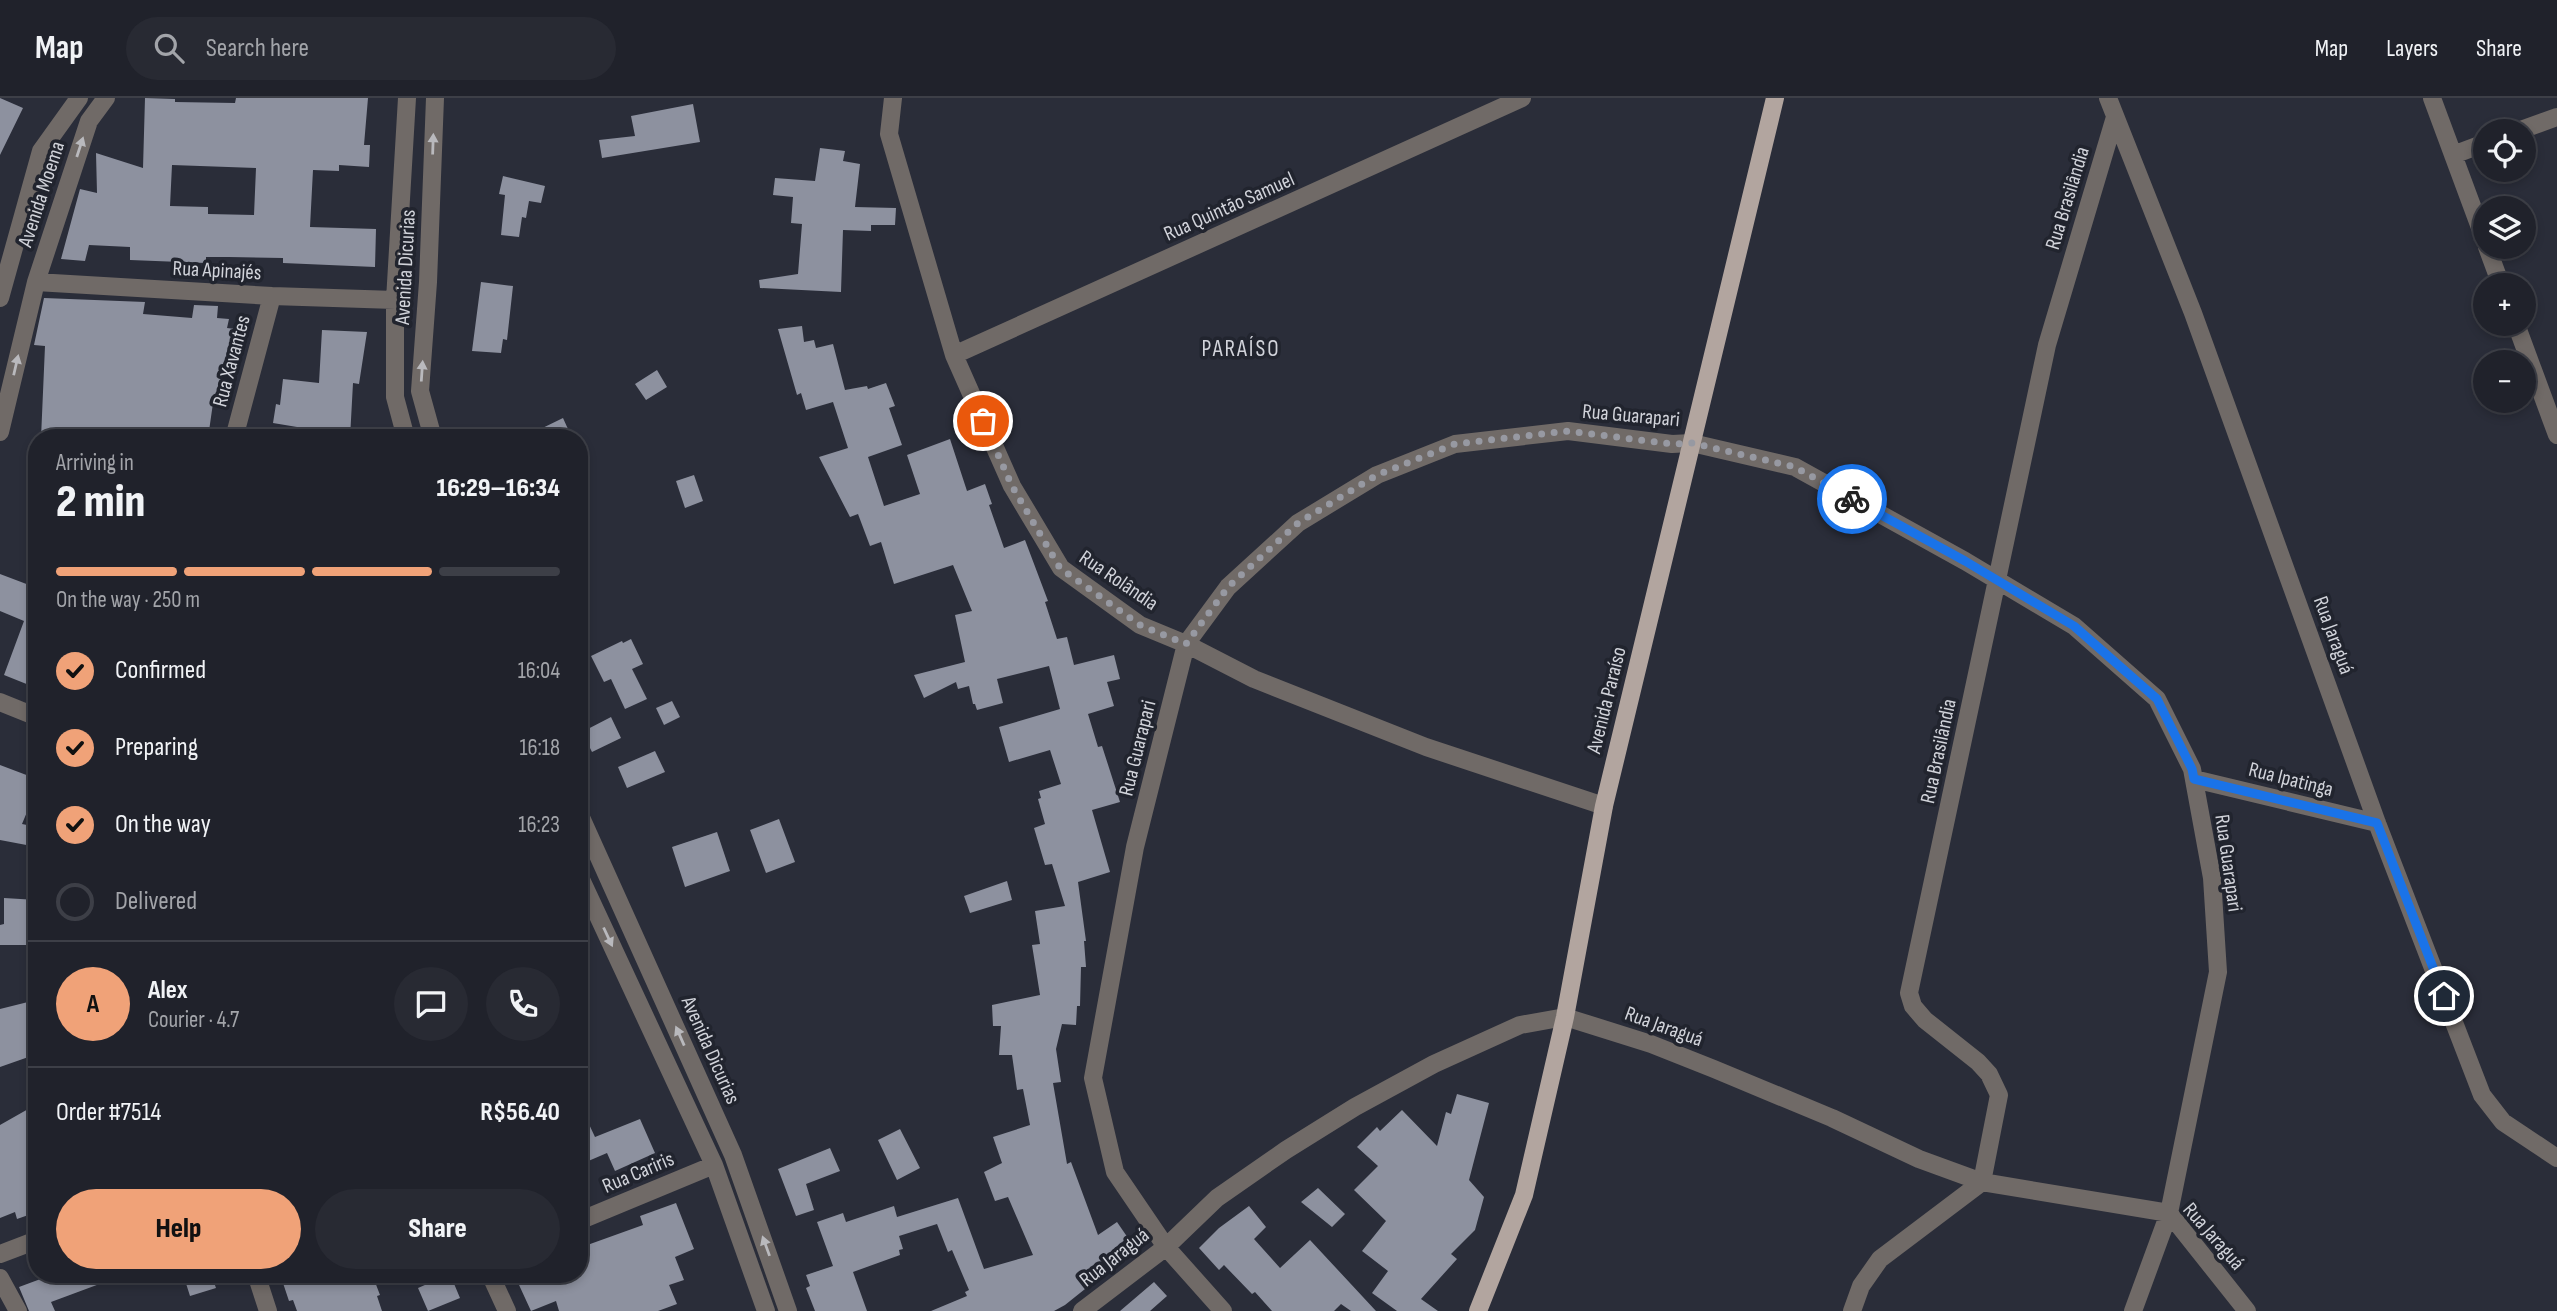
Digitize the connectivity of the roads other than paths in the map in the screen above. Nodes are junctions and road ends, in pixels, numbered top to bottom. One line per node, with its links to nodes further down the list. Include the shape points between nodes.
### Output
1 (79, 98): 18 (street, Avenida Moema, via 41,151)
2 (106, 98): 16 (street, Avenida Moema, one-way to 2, via 89,121)
3 (407, 98): 19 (street, Avenida Dicurias)
4 (435, 98): 25 (street, Avenida Dicurias, one-way to 4, via 420,391)
5 (893, 98): 21 (street, Rua Rolândia, via 889,134)
6 (1522, 98): 21 (street, Rua Quintão Samuel)
7 (1775, 98): 28 (main road, Avenida Paraíso)
8 (2108, 98): 10 (street, Rua Jaraguá)
9 (2432, 98): 14 (street)
10 (2115, 117): 29 (street, Rua Brasilândia, via 2048,345); 35 (street, Rua Jaraguá, via 2193,313)
11 (2557, 117): 12 (street)
12 (2536, 125)
13 (2473, 148): 14 (street)
14 (2453, 155): 15 (street)
15 (2473, 209)
16 (36, 282): 17 (street, Rua Apinajés); 26 (street, Avenida Moema, one-way to 16)
17 (272, 296): 19 (street, Rua Apinajés); 23 (street, Rua Xavantes)
18 (0, 298)
19 (396, 300): 24 (street, Avenida Dicurias, via 395,397)
20 (2521, 336): 22 (street)
21 (954, 355): 30 (street, Rua Rolândia, via 1012,486 1060,568 1140,625)
22 (2554, 416): 27 (street)
23 (236, 429)
24 (404, 429)
25 (431, 429)
26 (0, 432)
27 (2557, 435)
28 (1692, 443): 29 (street, Rua Guarapari, via 1795,467); 30 (street, Rua Guarapari, via 1568,431 1455,444 1377,475 1298,523 1228,587); 34 (main road, Avenida Paraíso)
29 (1998, 581): 33 (street, Rua Guarapari, via 2074,626 2157,699); 41 (street, Rua Brasilândia, via 1909,993 1925,1020 1989,1074 1999,1095)
30 (1186, 644): 34 (street, Rua Rolândia, via 1254,678 1426,747); 45 (street, Rua Guarapari, via 1135,847 1093,1078 1115,1172)
31 (0, 702): 32 (street)
32 (28, 713)
33 (2194, 779): 35 (street, Rua Ipatinga); 42 (street, Rua Guarapari, via 2212,878 2218,972)
34 (1604, 806): 38 (main road, Avenida Paraíso)
35 (2377, 823): 39 (street, Rua Jaraguá, via 2482,1095 2503,1122)
36 (588, 833): 54 (street, Avenida Dicurias, one-way to 36, via 733,1155)
37 (588, 894): 40 (street, one-way to 40)
38 (1565, 1017): 41 (street, Rua Jaraguá, via 1651,1044); 45 (street, Rua Jaraguá, via 1520,1026 1434,1064 1355,1107 1217,1198); 57 (main road, Avenida Paraíso, via 1524,1195)
39 (2557, 1158)
40 (714, 1165): 43 (street, Rua Cariris); 53 (street)
41 (1982, 1182): 42 (street, Rua Jaraguá); 58 (street, via 1880,1259 1861,1286)
42 (2169, 1213): 59 (street, Rua Guarapari); 60 (street, Rua Jaraguá)
43 (588, 1217)
44 (28, 1243): 46 (street)
45 (1166, 1247): 55 (street, Rua Jaraguá); 56 (street, Rua Guarapari)
46 (0, 1254)
47 (0, 1278): 50 (street)
48 (259, 1283): 51 (street)
49 (495, 1283): 52 (street)
50 (18, 1311)
51 (268, 1311)
52 (507, 1311)
53 (766, 1311)
54 (788, 1311)
55 (1082, 1311)
56 (1223, 1311)
57 (1478, 1311)
58 (1852, 1311)
59 (2133, 1311)
60 (2247, 1311)

